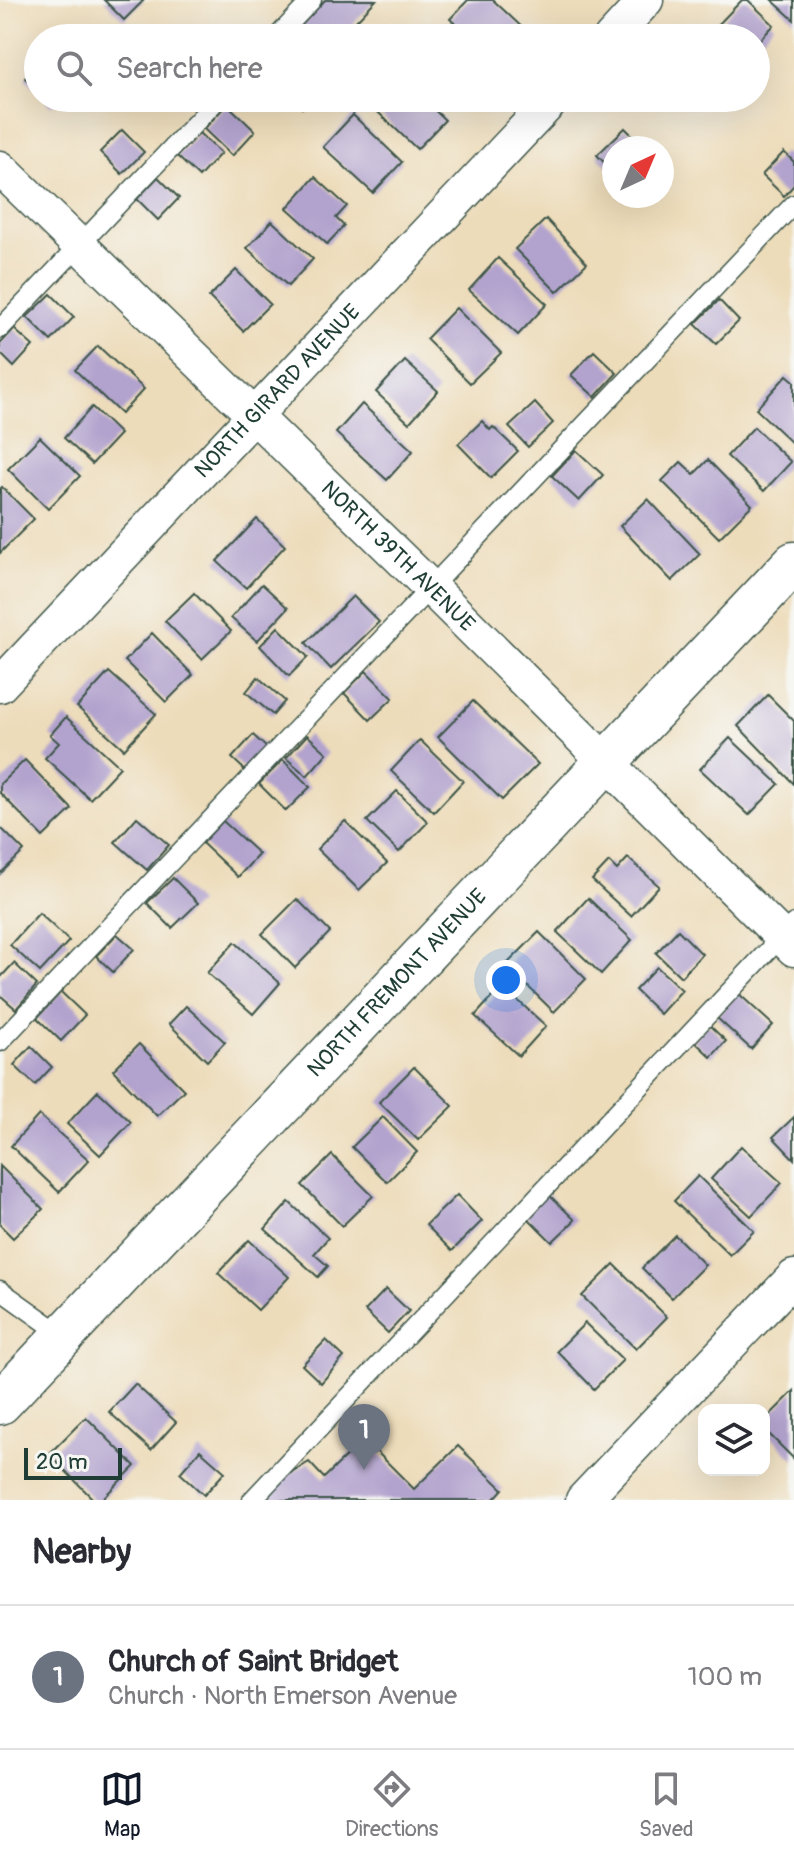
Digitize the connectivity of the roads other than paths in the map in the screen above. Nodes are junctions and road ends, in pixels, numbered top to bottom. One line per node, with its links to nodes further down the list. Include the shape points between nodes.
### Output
1 (312, 0): 3 (lane)
2 (646, 0): 4 (street)
3 (289, 24)
4 (624, 24)
5 (206, 112): 9 (lane)
6 (541, 112): 11 (street, NORTH GIRARD AVENUE)
7 (0, 168): 9 (street, NORTH 39TH AVENUE)
8 (794, 204): 13 (lane)
9 (79, 245): 10 (lane); 11 (street, NORTH 39TH AVENUE)
10 (0, 329)
11 (254, 416): 13 (street, NORTH 39TH AVENUE); 14 (street, NORTH GIRARD AVENUE)
12 (794, 563): 15 (street, NORTH FREMONT AVENUE)
13 (431, 588): 15 (street, NORTH 39TH AVENUE); 17 (lane)
14 (0, 685)
15 (606, 762): 16 (street, NORTH 39TH AVENUE); 20 (street, NORTH FREMONT AVENUE)
16 (790, 936): 22 (lane)
17 (0, 1042)
18 (794, 1277): 23 (street)
19 (0, 1290): 20 (lane)
20 (63, 1335): 21 (street, NORTH FREMONT AVENUE)
21 (0, 1403)
22 (252, 1500)
23 (583, 1500)

